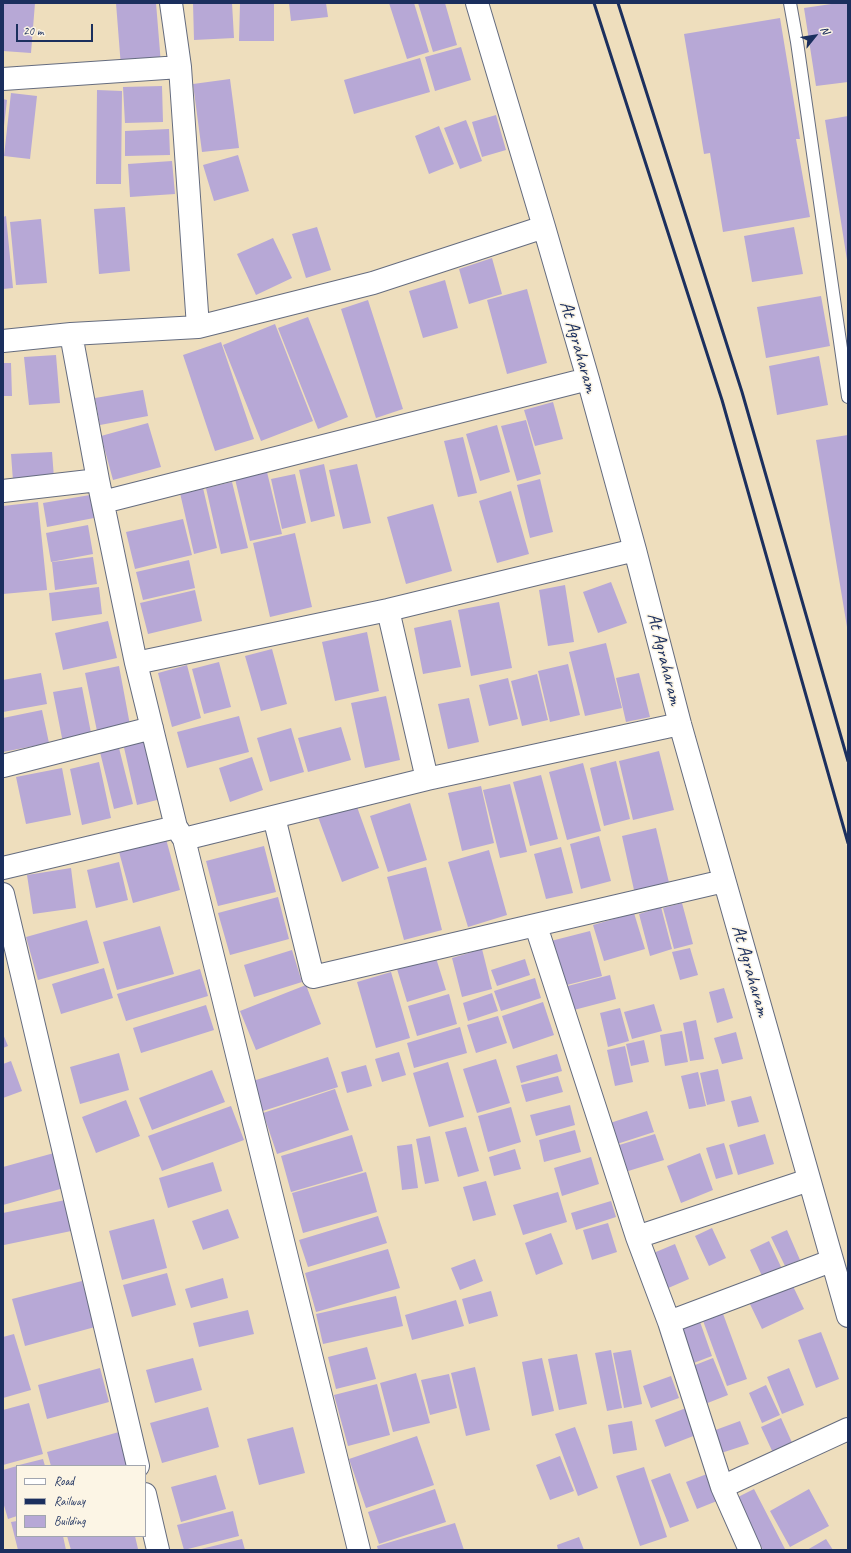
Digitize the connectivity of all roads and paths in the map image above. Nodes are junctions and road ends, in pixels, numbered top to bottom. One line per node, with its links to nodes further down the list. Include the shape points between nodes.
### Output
1 (171, 3): 4 (street)
2 (477, 3): 6 (street, At Agraharam)
3 (790, 3): 11 (lane)
4 (180, 67): 5 (street); 7 (street)
5 (3, 79)
6 (544, 228): 7 (street, via 373,283); 10 (street, At Agraharam)
7 (198, 327): 8 (street)
8 (72, 334): 9 (street); 12 (street)
9 (3, 341)
10 (588, 379): 14 (street); 15 (street, At Agraharam)
11 (848, 397)
12 (98, 480): 13 (street); 14 (street)
13 (3, 491)
14 (103, 502): 17 (street)
15 (635, 550): 16 (street); 18 (street, At Agraharam)
16 (388, 610): 17 (street); 21 (street)
17 (136, 663): 19 (street)
18 (680, 724): 21 (street); 25 (street, At Agraharam)
19 (152, 728): 20 (street); 23 (street)
20 (3, 766)
21 (427, 779): 22 (street)
22 (274, 817): 23 (street); 27 (street, via 313,977)
23 (180, 833): 24 (street); 38 (street)
24 (3, 868)
25 (724, 881): 27 (street); 28 (street, At Agraharam)
26 (3, 894): 34 (street)
27 (536, 926): 29 (street)
28 (809, 1180): 29 (street); 30 (street, At Agraharam)
29 (637, 1237): 32 (street)
30 (831, 1261): 31 (street, At Agraharam); 32 (street)
31 (848, 1316)
32 (669, 1322): 35 (street)
33 (848, 1429): 35 (street)
34 (138, 1465)
35 (722, 1487): 39 (street)
36 (146, 1498): 37 (street)
37 (158, 1550)
38 (360, 1550)
39 (750, 1550)

